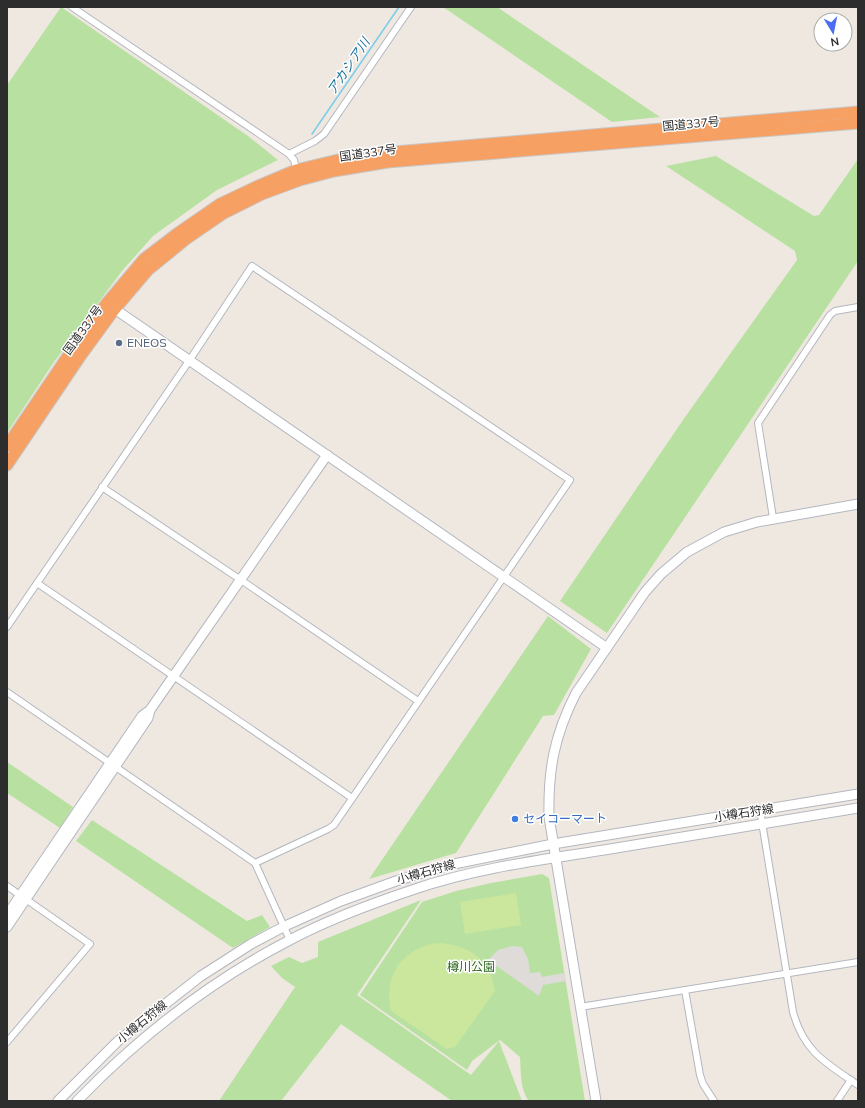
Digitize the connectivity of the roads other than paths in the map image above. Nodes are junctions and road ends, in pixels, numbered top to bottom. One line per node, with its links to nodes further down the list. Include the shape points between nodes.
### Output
1 (72, 7): 5 (street)
2 (411, 7): 5 (street, via 324,134 316,141)
3 (858, 112): 6 (highway, 国道337号, via 383,153 338,160)
4 (858, 123): 6 (highway, 国道337号, via 388,162)
5 (289, 154): 6 (street, via 294,160)
6 (298, 176): 7 (highway, 国道337号, via 258,186 220,204 178,233 144,259)
7 (110, 307): 9 (street); 10 (highway, 国道337号); 12 (highway, 国道337号)
8 (858, 307): 15 (street, via 835,310 830,315 758,423)
9 (189, 361): 11 (street); 13 (street); 16 (street, via 252,266 570,480)
10 (7, 446)
11 (327, 456): 16 (street); 17 (street)
12 (7, 465)
13 (102, 487): 17 (street); 18 (street)
14 (858, 504): 15 (street)
15 (773, 518): 20 (street, via 724,532 676,561 645,592)
16 (504, 577): 20 (street); 23 (street)
17 (241, 580): 21 (street); 23 (street)
18 (37, 583): 19 (street); 21 (street)
19 (7, 627)
20 (607, 648): 30 (street, via 567,710 553,751 548,796)
21 (174, 676): 24 (street, via 150,710 148,718); 26 (street)
22 (7, 692): 24 (street)
23 (418, 702): 26 (street)
24 (112, 766): 32 (street); 34 (street)
25 (858, 794): 28 (street, 小樽石狩線)
26 (352, 798): 32 (street, via 334,825)
27 (858, 808): 29 (street, 小樽石狩線)
28 (760, 810): 29 (street); 30 (street, 小樽石狩線)
29 (763, 824): 31 (street, 小樽石狩線); 40 (street)
30 (553, 844): 31 (street); 36 (street, 小樽石狩線, via 418,873 341,901)
31 (556, 858): 38 (street, 小樽石狩線, via 488,869 417,888 350,913); 42 (street)
32 (255, 863): 36 (street)
33 (7, 886): 34 (street)
34 (23, 897): 35 (street); 37 (street); 43 (street, via 90,944)
35 (7, 915)
36 (285, 926): 38 (street); 46 (street, 小樽石狩線, via 201,976 157,1009 118,1041)
37 (7, 927)
38 (290, 940): 47 (street, 小樽石狩線, via 189,1001 128,1052)
39 (858, 962): 40 (street)
40 (787, 973): 41 (street); 44 (street, via 793,1012 800,1033 814,1053)
41 (685, 990): 42 (street); 49 (street, via 700,1075)
42 (580, 1007): 48 (street)
43 (7, 1042)
44 (851, 1080): 45 (street); 50 (street)
45 (858, 1085)
46 (58, 1101)
47 (77, 1101)
48 (596, 1101)
49 (714, 1101)
50 (837, 1101)

